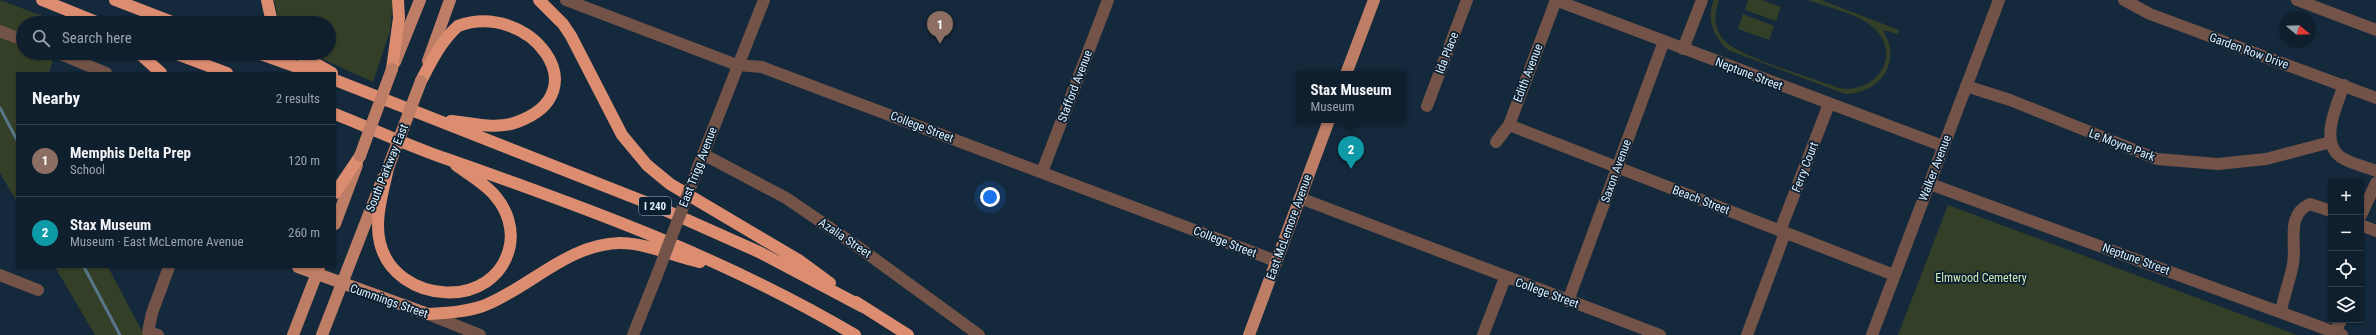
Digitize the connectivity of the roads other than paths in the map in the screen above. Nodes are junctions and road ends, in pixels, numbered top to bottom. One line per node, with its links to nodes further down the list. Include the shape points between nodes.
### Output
1 (42, 0): 19 (highway)
2 (115, 0): 20 (highway)
3 (267, 0): 21 (highway)
4 (398, 0): 34 (highway, via 399,18)
5 (420, 0): 34 (main road)
6 (450, 0): 43 (main road, South Parkway East)
7 (539, 0): 85 (highway, via 572,36 622,135 647,165 670,184 800,261)
8 (566, 0): 33 (street, College Street)
9 (764, 0): 33 (street, East Trigg Avenue)
10 (1108, 0): 63 (street, Stafford Avenue)
11 (1374, 0): 35 (main road)
12 (1467, 0): 49 (street, Ida Place)
13 (1555, 0): 26 (street, Neptune Street); 53 (street, Edith Avenue)
14 (1702, 0): 27 (street)
15 (1999, 0): 45 (street, Walker Avenue)
16 (2124, 0): 44 (street, Garden Row Drive, via 2150,14)
17 (2297, 0): 23 (street)
18 (498, 11): 43 (highway, via 476,15 458,27 443,44)
19 (81, 16)
20 (157, 16)
21 (270, 16)
22 (537, 27): 51 (highway, via 550,46 555,71 552,88 538,109 523,120 498,126)
23 (2376, 30)
24 (0, 31): 25 (street)
25 (16, 37)
26 (1664, 42): 27 (street, Neptune Street); 61 (street, Saxon Avenue)
27 (1683, 49): 48 (street, Neptune Street)
28 (75, 60): 36 (street)
29 (146, 60): 37 (highway)
30 (193, 60): 38 (highway)
31 (278, 60): 39 (highway)
32 (309, 60): 40 (highway)
33 (737, 65): 57 (street, East Trigg Avenue); 63 (street, College Street, via 762,67)
34 (392, 69): 58 (main road, bridge)
35 (1347, 71)
36 (104, 72)
37 (160, 72)
38 (224, 72)
39 (311, 72)
40 (330, 72)
41 (336, 76): 46 (highway)
42 (336, 80): 46 (highway, I 240)
43 (421, 81): 60 (main road, South Parkway East, bridge)
44 (2344, 85): 47 (street, Garden Row Drive); 55 (street, via 2330,126)
45 (1966, 86): 55 (street, Le Moyne Park, via 2010,100 2157,159 2218,164 2266,159); 56 (street, Walker Avenue)
46 (360, 89): 51 (highway, I 240)
47 (2376, 98)
48 (1829, 104): 56 (street, Neptune Street); 73 (street, Ferry Court)
49 (1427, 106)
50 (336, 116): 59 (highway, I 240)
51 (441, 120): 85 (highway, I 240, via 483,140 708,229 759,252)
52 (1328, 123): 67 (main road, East McLemore Avenue)
53 (1509, 124): 54 (street, Edith Avenue); 61 (street, Beach Street)
54 (1496, 142)
55 (2332, 142): 62 (street, via 2334,152 2343,159)
56 (1943, 146): 65 (street, Walker Avenue)
57 (703, 154): 94 (street, East Trigg Avenue, bridge); 97 (street, Azalia Street, via 786,198 862,249)
58 (360, 156): 66 (highway); 70 (main road)
59 (447, 159): 60 (highway, via 497,197 510,226 510,243 501,267 490,280 465,292 446,293 420,287 402,276 388,261 379,242 378,225); 75 (highway, I 240, via 498,175 608,217)
60 (388, 168): 82 (main road, South Parkway East)
61 (1617, 168): 73 (street, Beach Street); 84 (street, Saxon Avenue)
62 (2376, 171)
63 (1042, 172): 74 (street, College Street)
64 (2376, 183): 68 (street)
65 (1930, 184): 80 (street, Walker Avenue); 86 (street, Neptune Street)
66 (336, 192)
67 (1300, 198): 74 (main road, East McLemore Avenue); 81 (street, College Street)
68 (2364, 209)
69 (2328, 210): 86 (street, via 2310,204 2303,207 2296,218 2292,235 2294,261)
70 (336, 221)
71 (2364, 226): 72 (street)
72 (2376, 231)
73 (1783, 232): 80 (street, Beach Street); 101 (street, Ferry Court)
74 (1276, 262): 98 (main road, East McLemore Avenue)
75 (719, 265): 87 (highway, via 681,259 634,244 610,244 568,257 483,305 450,313); 95 (highway, I 240)
76 (169, 268): 89 (street, via 152,313)
77 (303, 268): 78 (main road, Cummings Street)
78 (318, 271): 82 (main road, Cummings Street); 91 (main road)
79 (0, 275): 83 (street)
80 (1894, 275): 102 (street, Walker Avenue)
81 (1506, 278): 84 (street, College Street); 99 (street)
82 (341, 284): 87 (main road, Cummings Street); 92 (main road, South Parkway East)
83 (38, 290)
84 (1568, 301): 100 (street, College Street)
85 (862, 307): 96 (highway, I 240)
86 (2281, 312): 90 (street, Neptune Street)
87 (428, 314): 93 (street, Cummings Street)
88 (2341, 323): 90 (street)
89 (153, 333)
90 (2339, 334)
91 (293, 335)
92 (322, 335)
93 (480, 335)
94 (633, 335)
95 (855, 335)
96 (908, 335)
97 (979, 335)
98 (1249, 335)
99 (1483, 335)
100 (1660, 335)
101 (1747, 335)
102 (1872, 335)

